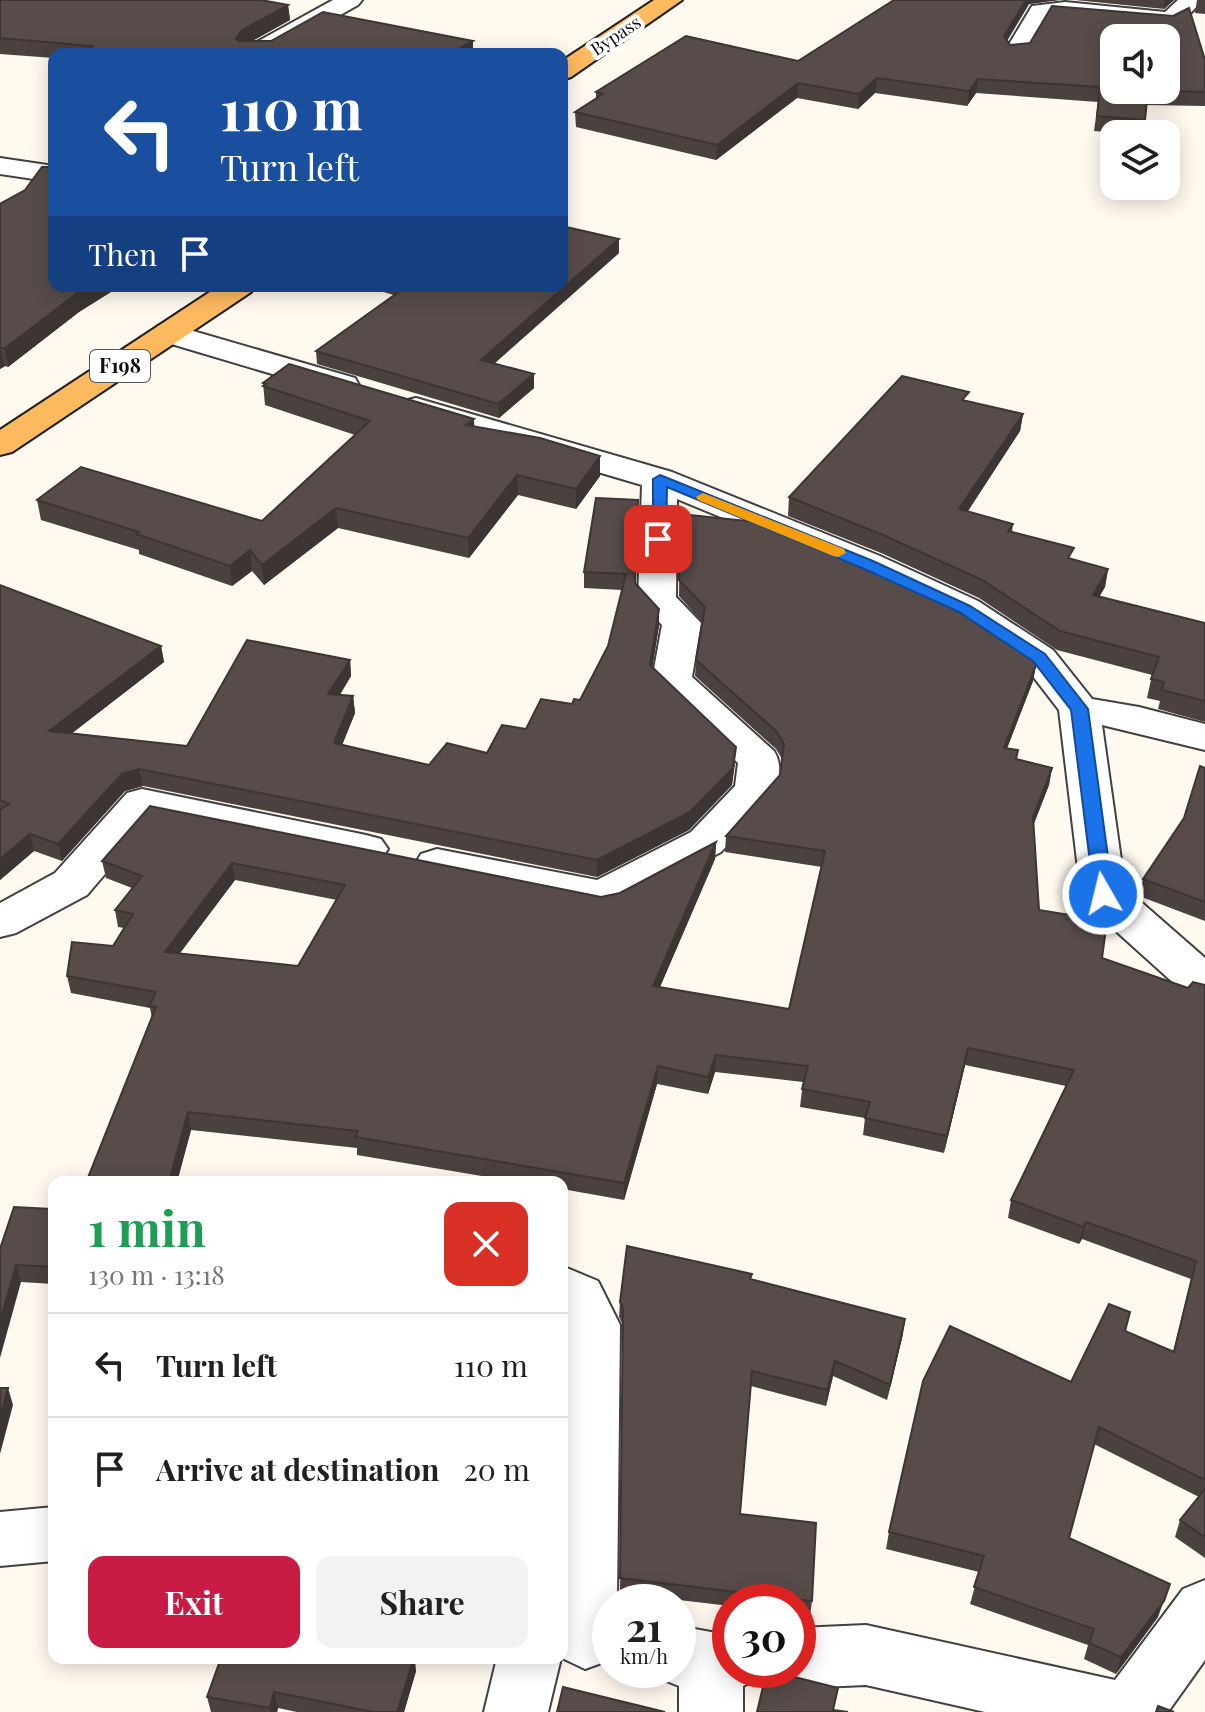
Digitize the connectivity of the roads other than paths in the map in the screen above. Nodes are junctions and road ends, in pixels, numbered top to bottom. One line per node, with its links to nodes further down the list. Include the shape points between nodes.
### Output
1 (350, 0): 4 (street)
2 (670, 0): 6 (main road, Bypass)
3 (1191, 0): 5 (street, via 1171,20 1040,11)
4 (264, 48)
5 (1017, 51)
6 (568, 68)
7 (6, 172): 8 (street)
8 (48, 174)
9 (231, 292): 10 (main road, F198)
10 (169, 333): 11 (main road, F198); 12 (street)
11 (0, 445)
12 (660, 479): 13 (street, via 965,609 1039,658); 15 (street, via 657,600 682,623 672,680 759,760 756,790 706,842 602,896 142,803 71,884)
13 (1079, 709): 14 (street); 16 (street, via 1103,894)
14 (1205, 737)
15 (0, 922)
16 (1205, 984)
17 (568, 1291): 21 (street, via 579,1297 592,1325 591,1492)
18 (48, 1535): 19 (street)
19 (0, 1539)
20 (1205, 1609): 26 (street)
21 (572, 1643)
22 (816, 1657): 25 (street, via 866,1655)
23 (555, 1664): 24 (street)
24 (516, 1712)
25 (1119, 1712)
26 (1130, 1712)

